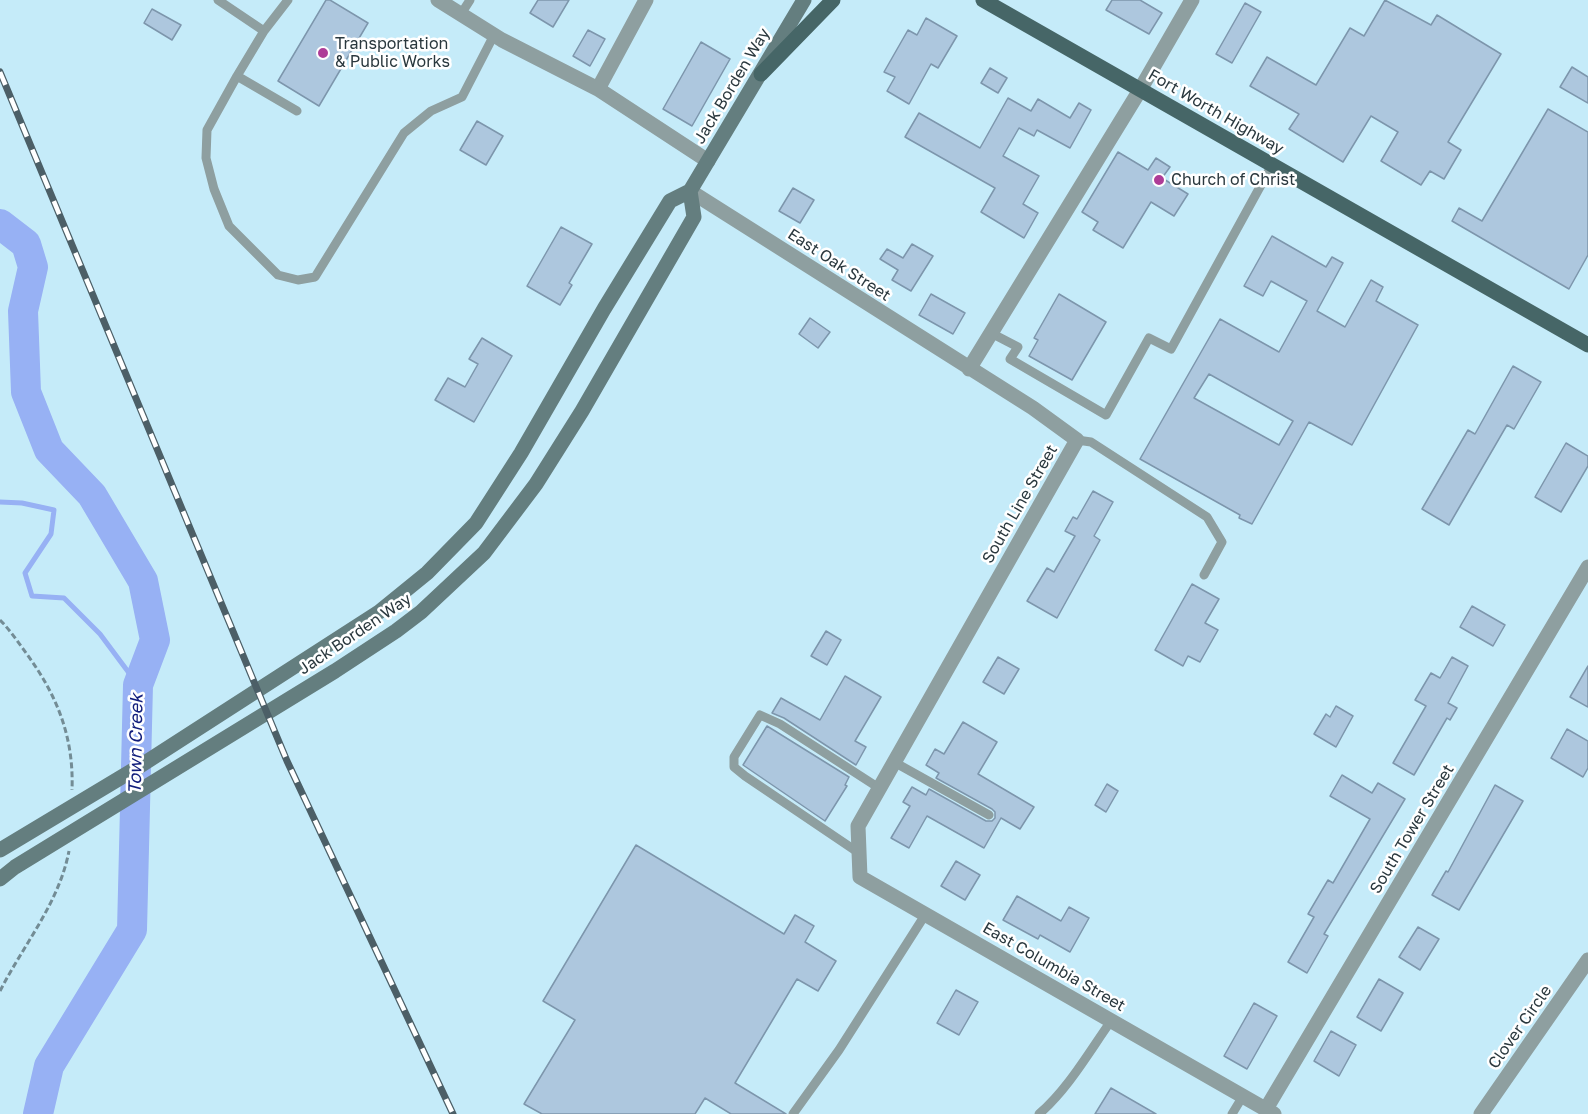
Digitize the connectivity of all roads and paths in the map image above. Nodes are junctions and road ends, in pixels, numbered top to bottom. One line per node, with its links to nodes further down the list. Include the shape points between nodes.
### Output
1 (218, 0): 11 (lane)
2 (288, 0): 11 (lane)
3 (438, 0): 10 (street)
4 (470, 0): 10 (lane)
5 (646, 0): 15 (street)
6 (804, 0): 13 (main road, Jack Borden Way)
7 (833, 0): 13 (main road)
8 (983, 0): 16 (main road, Fort Worth Highway)
9 (1192, 0): 16 (street)
10 (461, 14): 12 (street)
11 (264, 31): 14 (lane)
12 (495, 35): 14 (lane, via 462,97 431,111 404,133 315,277 298,280 278,275 229,226 214,189 206,158 207,129); 15 (street)
13 (761, 74): 18 (main road, Jack Borden Way)
14 (237, 76): 17 (lane)
15 (598, 89): 18 (street)
16 (1140, 90): 19 (main road, Fort Worth Highway); 21 (street)
17 (297, 111)
18 (708, 161): 20 (main road, Jack Borden Way)
19 (1272, 165): 21 (lane, via 1171,349 1149,338 1106,415 1010,359 1018,347); 22 (main road, Fort Worth Highway)
20 (690, 191): 23 (street, East Oak Street); 31 (main road, Jack Borden Way, via 670,201 476,523 427,573 379,612 140,766); 33 (main road, Jack Borden Way, via 694,217 582,411 536,484 484,553 396,631)
21 (991, 333): 23 (street)
22 (1588, 345)
23 (969, 369): 24 (street, South Line Street)
24 (1077, 440): 26 (lane, via 1091,442 1207,517 1222,542); 27 (street, South Line Street)
25 (1588, 567): 38 (street, South Tower Street)
26 (1204, 576)
27 (894, 762): 28 (street, South Line Street); 29 (lane)
28 (879, 788): 30 (street, South Line Street); 32 (lane, via 760,715 734,758 734,767 745,776)
29 (989, 815)
30 (858, 826): 32 (street, East Columbia Street)
31 (0, 850)
32 (859, 853): 34 (street, East Columbia Street, via 860,878)
33 (0, 879)
34 (925, 915): 36 (street, East Columbia Street); 39 (lane)
35 (1588, 960): 42 (street, Clover Circle)
36 (1111, 1021): 37 (street, East Columbia Street); 40 (lane, via 1077,1070)
37 (1243, 1096): 38 (street, East Columbia Street); 41 (lane)
38 (1270, 1112)
39 (793, 1114)
40 (1039, 1114)
41 (1232, 1114)
42 (1481, 1114)

